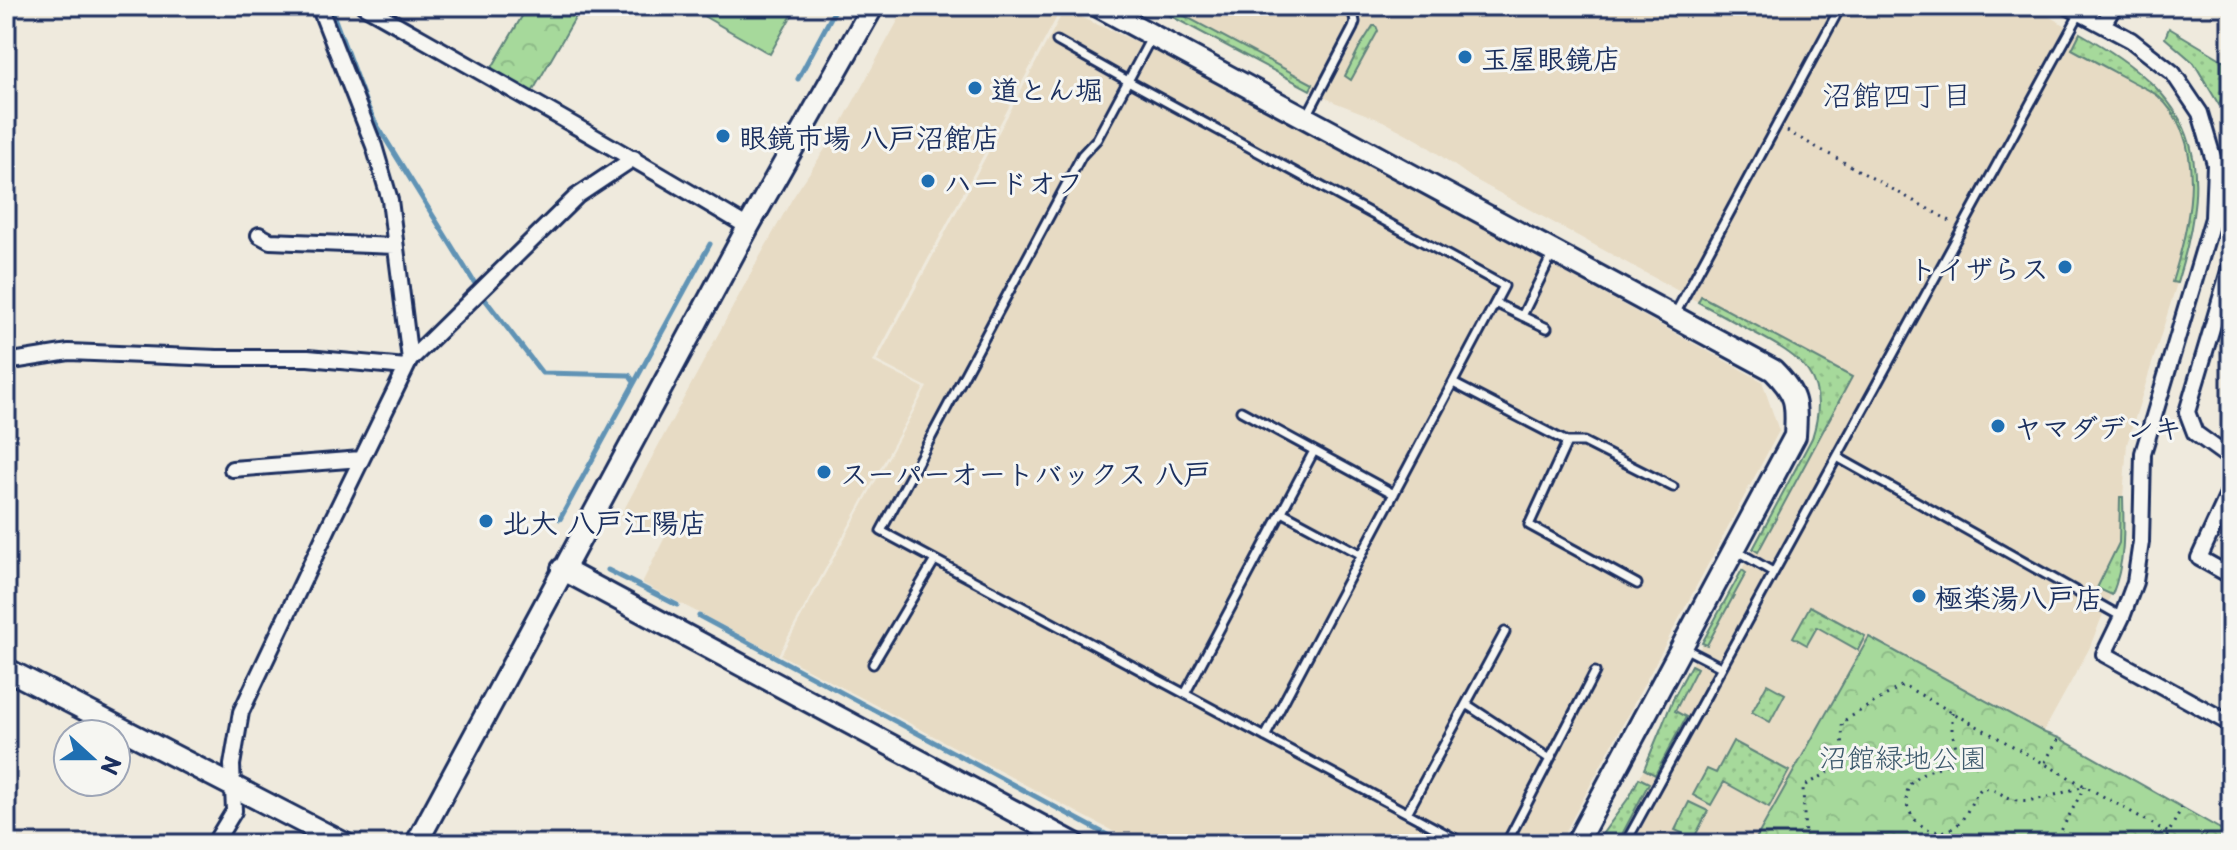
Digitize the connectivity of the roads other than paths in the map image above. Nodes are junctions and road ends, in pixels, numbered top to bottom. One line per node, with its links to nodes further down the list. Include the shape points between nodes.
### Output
1 (319, 6): 17 (street, via 374,146 390,200)
2 (364, 6): 14 (street)
3 (873, 6): 15 (street)
4 (1098, 6): 10 (street, via 1129,17)
5 (1352, 6): 13 (lane, via 1353,28)
6 (1841, 6): 22 (lane)
7 (2114, 6): 9 (street)
8 (2073, 9): 9 (street); 30 (lane)
9 (2103, 25): 45 (street, via 2173,73 2200,113 2215,164 2213,218 2143,453 2141,542 2135,582)
10 (1153, 34): 12 (lane); 13 (street)
11 (1057, 41): 12 (lane)
12 (1128, 81): 20 (lane, via 1504,286); 40 (lane, via 1097,139 1082,155 881,531)
13 (1307, 117): 18 (street)
14 (634, 158): 15 (street); 25 (street, via 577,196)
15 (748, 227): 41 (street)
16 (259, 235): 17 (street, via 270,241)
17 (395, 246): 25 (street)
18 (1554, 251): 21 (lane); 22 (street)
19 (2231, 264): 32 (street, via 2187,412 2195,433)
20 (1495, 303): 21 (lane); 26 (lane)
21 (1522, 316): 23 (lane)
22 (1674, 316): 38 (street, via 1773,370 1789,386 1796,407 1795,436)
23 (1547, 328)
24 (6, 362): 25 (street, via 69,352)
25 (408, 363): 31 (street)
26 (1453, 383): 28 (lane); 36 (lane)
27 (1241, 411): 29 (lane)
28 (1567, 442): 34 (lane, via 1584,442); 44 (lane, via 1529,525)
29 (1314, 451): 36 (lane); 37 (lane)
30 (1837, 457): 42 (lane); 45 (lane)
31 (361, 459): 33 (street); 57 (street, via 241,712)
32 (2231, 459)
33 (232, 469)
34 (1673, 487)
35 (2231, 488): 43 (street, via 2199,558)
36 (1394, 494): 39 (lane)
37 (1282, 512): 39 (lane); 52 (lane)
38 (1733, 549): 42 (lane); 47 (street)
39 (1362, 555): 55 (lane)
40 (935, 560): 48 (lane); 52 (lane)
41 (562, 569): 61 (street); 62 (street)
42 (1773, 572): 49 (lane)
43 (2231, 576)
44 (1637, 584)
45 (2122, 617): 54 (street, via 2104,654)
46 (1505, 632): 53 (lane)
47 (1682, 646): 49 (lane); 65 (street)
48 (873, 664)
49 (1721, 667): 66 (lane)
50 (6, 669): 57 (street)
51 (1595, 672): 56 (lane)
52 (1185, 694): 55 (lane)
53 (1466, 704): 56 (lane); 58 (lane)
54 (2231, 724)
55 (1265, 737): 58 (lane)
56 (1550, 759): 64 (lane)
57 (233, 787): 59 (street, via 234,811); 60 (street)
58 (1407, 813): 63 (lane)
59 (214, 844)
60 (345, 844)
61 (416, 844)
62 (1075, 844)
63 (1465, 844)
64 (1506, 844)
65 (1576, 844)
66 (1625, 844)

